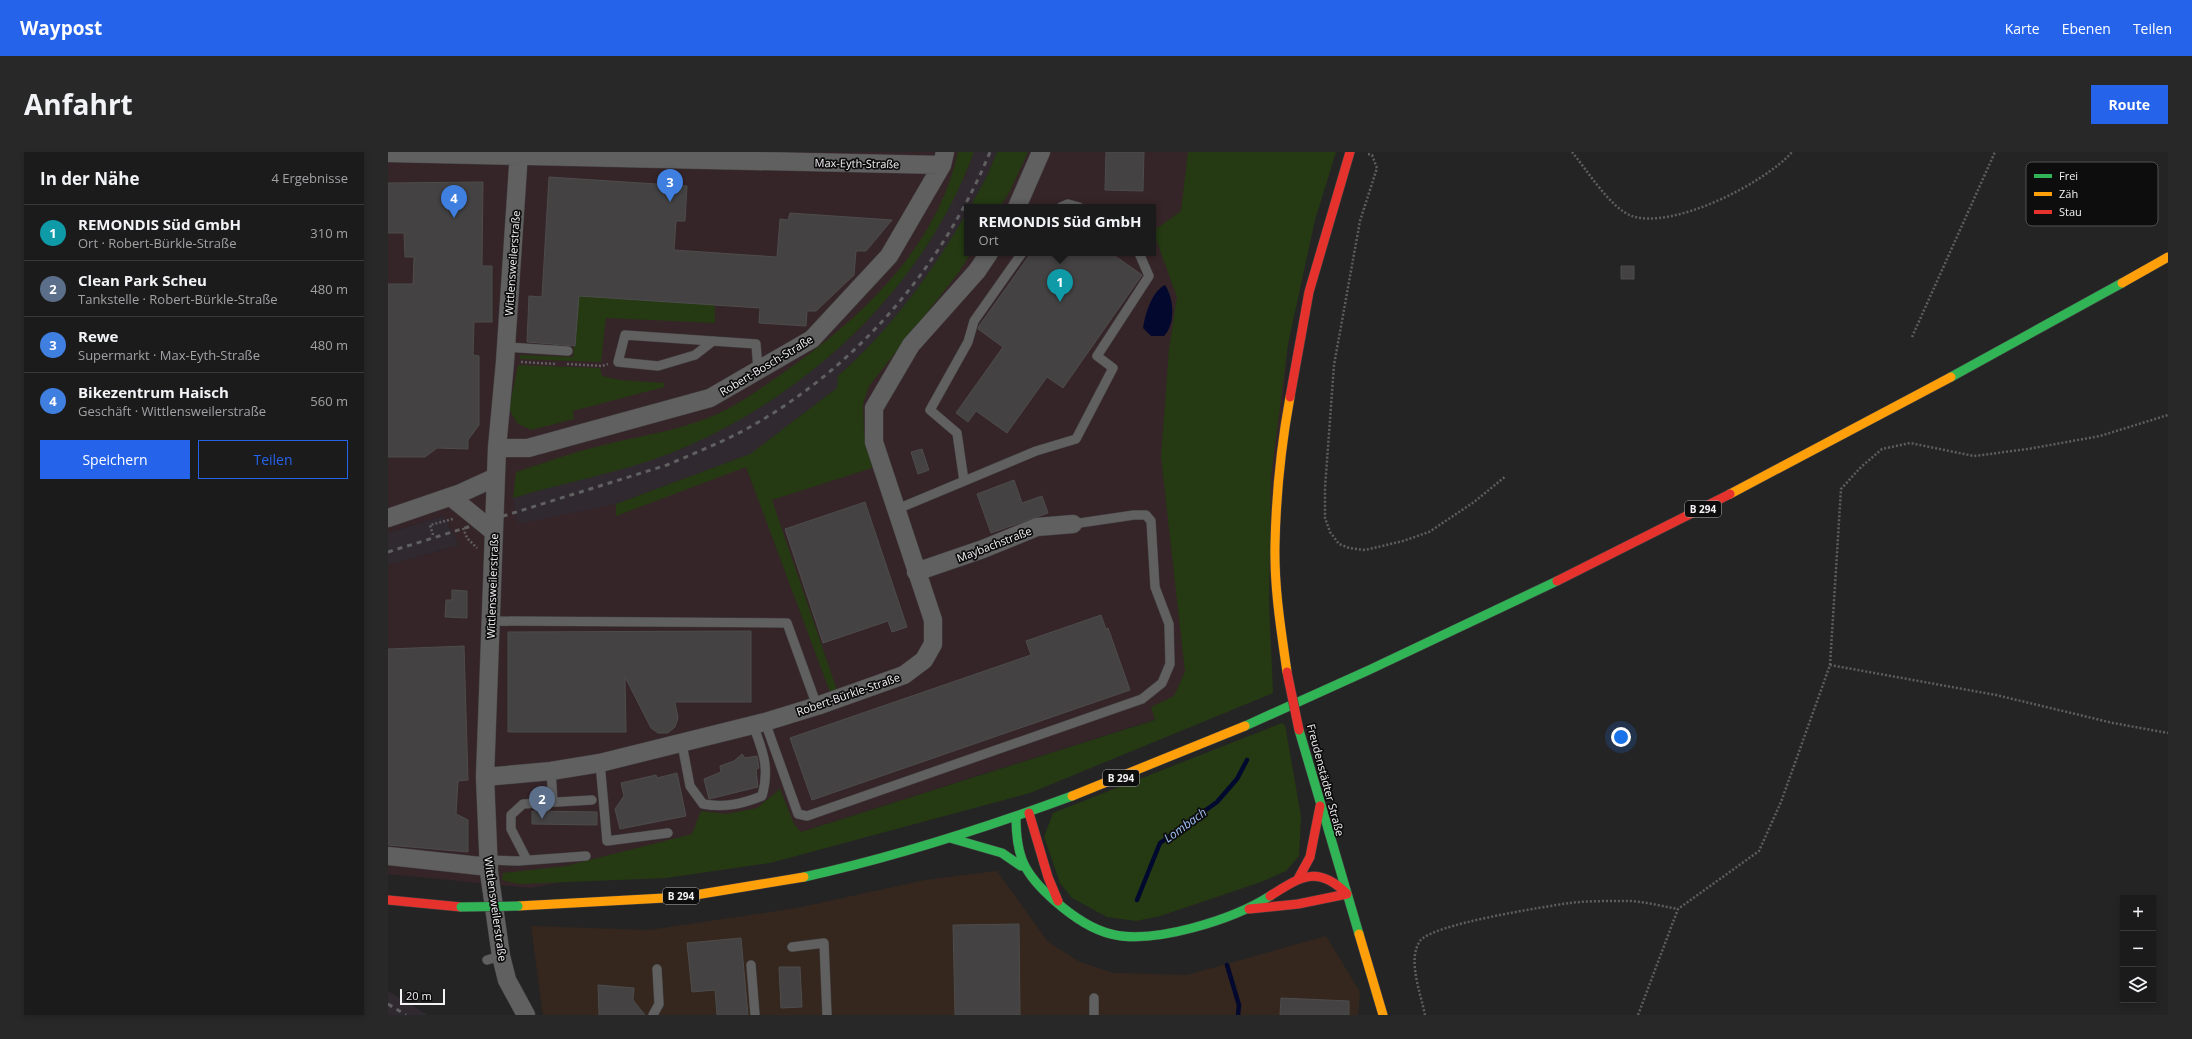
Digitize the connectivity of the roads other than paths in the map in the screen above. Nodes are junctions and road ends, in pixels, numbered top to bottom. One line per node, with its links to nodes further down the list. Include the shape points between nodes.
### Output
1 (1041, 152): 6 (street)
2 (1350, 152): 33 (main road, Freudenstädter Straße, bridge, via 1309,292 1280,452 1275,546 1287,672)
3 (388, 153): 4 (street, Max-Eyth-Straße)
4 (519, 153): 5 (street, Max-Eyth-Straße, via 742,166); 12 (street, Wittlensweilerstraße)
5 (943, 159): 14 (street, Robert-Bosch-Straße, via 889,256 812,339)
6 (1018, 204)
7 (986, 256): 19 (street, Robert-Bürkle-Straße, via 978,271 911,345 874,408 874,442)
8 (1020, 256): 17 (lane, via 974,321 968,342 930,410 957,433)
9 (1140, 256): 17 (lane, via 1149,276 1097,356 1113,368 1076,438 1036,451)
10 (2168, 257): 34 (main road, B 294, via 1916,399 1632,545 1464,627 1226,736)
11 (713, 341): 11 (lane, via 625,335 618,362 658,366 695,354); 14 (lane, via 756,344)
12 (506, 347): 13 (lane); 15 (street, Wittlensweilerstraße)
13 (568, 351)
14 (758, 370): 15 (street, Robert-Bosch-Straße, via 710,398 528,448)
15 (497, 448): 16 (street, Wittlensweilerstraße)
16 (496, 477): 18 (street); 22 (street, Wittlensweilerstraße)
17 (964, 481): 19 (lane)
18 (451, 497): 20 (street); 22 (street)
19 (895, 510): 23 (street, Robert-Bürkle-Straße)
20 (388, 518)
21 (1073, 524): 23 (street, Maybachstraße, via 1037,527); 26 (lane, via 1134,515 1146,515 1151,521 1155,587 1169,624 1170,664 1162,683 1142,699 807,816 798,814)
22 (494, 532): 24 (street, Wittlensweilerstraße)
23 (916, 572): 25 (street, Robert-Bürkle-Straße, via 932,620 933,644 924,660 904,675)
24 (490, 621): 25 (lane, via 787,623); 30 (street, Wittlensweilerstraße)
25 (818, 706): 26 (street, Robert-Bürkle-Straße)
26 (759, 724): 27 (street, Robert-Bürkle-Straße); 27 (lane, via 766,780 762,796 745,802 717,807 703,804 690,786)
27 (682, 744): 28 (street, Robert-Bürkle-Straße)
28 (600, 763): 29 (street, Robert-Bürkle-Straße); 36 (lane, via 607,841)
29 (551, 771): 30 (street, Robert-Bürkle-Straße); 32 (lane)
30 (485, 777): 41 (street, Wittlensweilerstraße)
31 (592, 800): 32 (lane)
32 (553, 802): 40 (lane, via 523,804 511,815 511,829)
33 (1320, 806): 43 (main road, via 1310,857); 44 (main road, Freudenstädter Straße)
34 (1029, 813): 35 (main road, B 294); 46 (main road, via 1048,877)
35 (1016, 817): 37 (main road, B 294); 42 (main road, via 1016,848)
36 (668, 833)
37 (950, 838): 42 (main road, via 1002,853); 45 (main road, B 294, bridge, via 842,869 664,898 461,907)
38 (388, 856): 41 (street)
39 (586, 856): 40 (lane)
40 (527, 860): 41 (lane)
41 (489, 864): 52 (street, Wittlensweilerstraße, via 494,958)
42 (1022, 866): 46 (main road, via 1038,887)
43 (1298, 879): 44 (main road, via 1319,876 1333,881); 47 (main road)
44 (1346, 894): 47 (main road, via 1283,907); 57 (main road, Freudenstädter Straße)
45 (388, 900)
46 (1060, 906): 47 (main road, via 1086,924 1119,936 1158,934)
47 (1249, 909)
48 (792, 948): 55 (lane, via 824,942)
49 (751, 965): 54 (lane)
50 (657, 969): 53 (lane, via 659,1004)
51 (1094, 998): 56 (lane)
52 (526, 1015)
53 (653, 1015)
54 (755, 1015)
55 (828, 1015)
56 (1094, 1015)
57 (1383, 1015)

